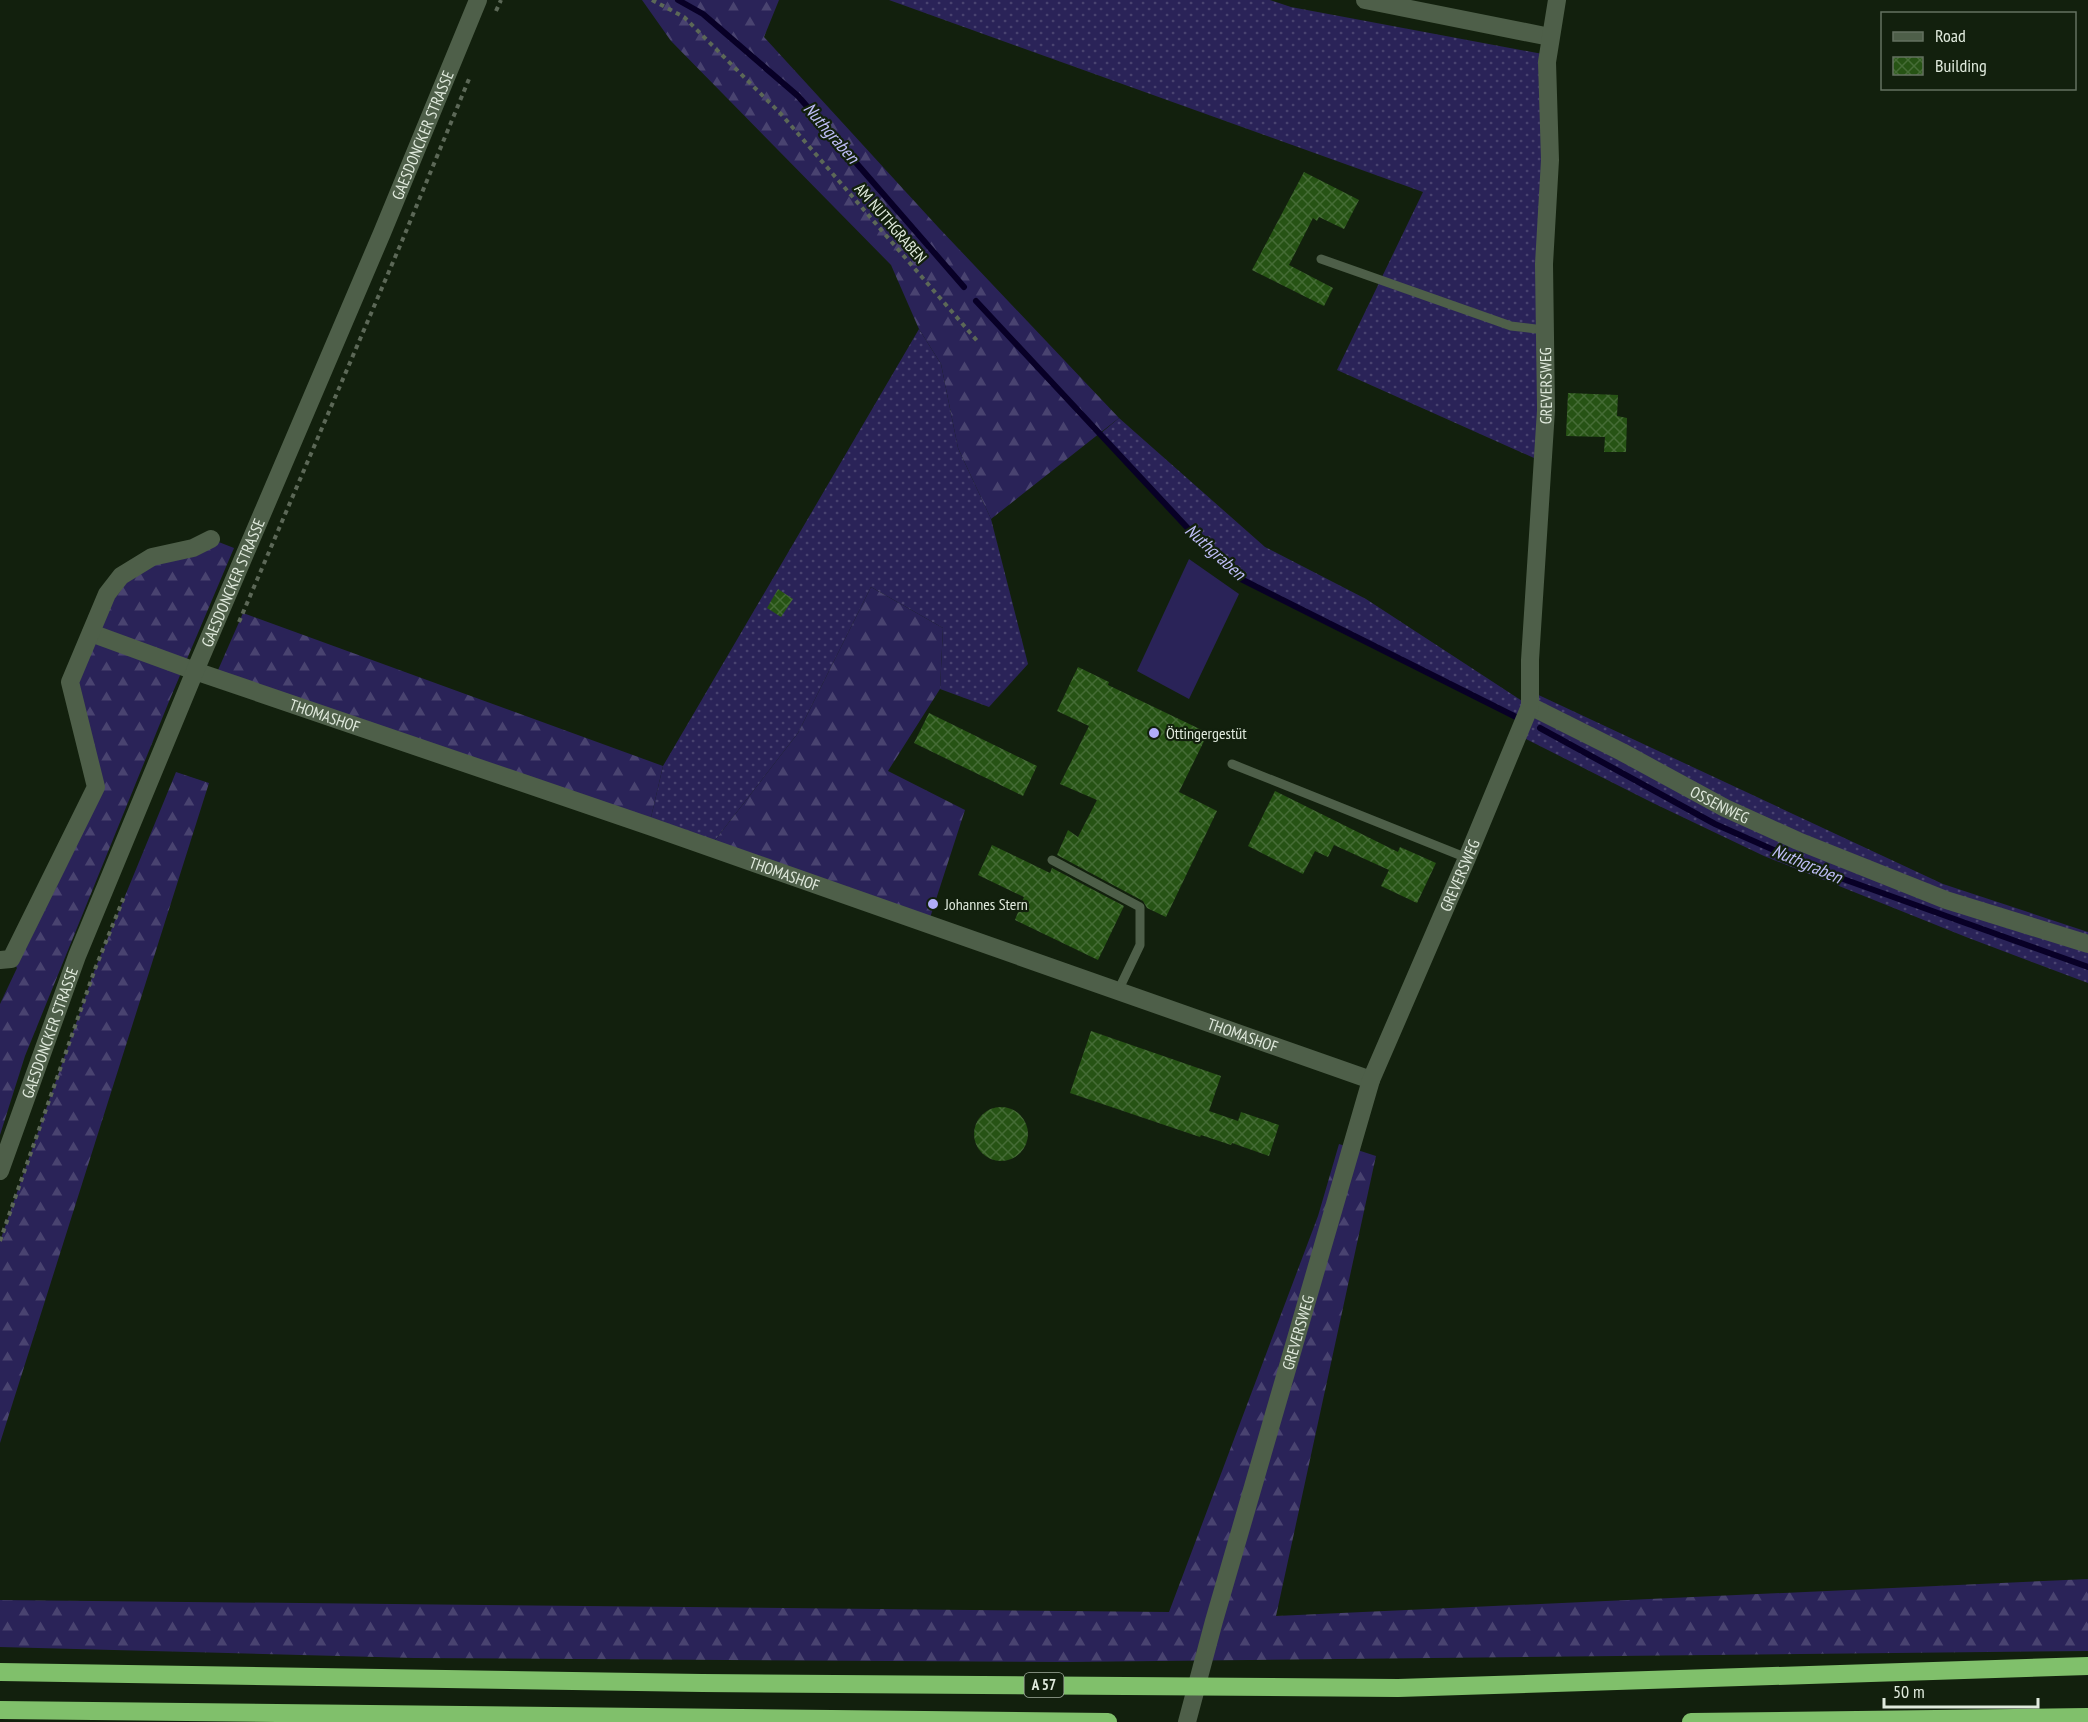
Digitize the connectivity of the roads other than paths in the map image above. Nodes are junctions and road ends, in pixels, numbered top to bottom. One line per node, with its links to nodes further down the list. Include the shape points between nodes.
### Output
1 (478, 0): 9 (street, GAESDONCKER STRASSE)
2 (1365, 0): 4 (street)
3 (1557, 0): 4 (street, GREVERSWEG)
4 (1550, 37): 6 (street, GREVERSWEG)
5 (1321, 259): 6 (lane, via 1511,326)
6 (1544, 330): 10 (street, GREVERSWEG, via 1546,411)
7 (211, 539): 8 (street, via 194,548 152,557 121,576 107,594)
8 (91, 633): 9 (street, THOMASHOF); 15 (street, via 70,682 96,787 11,959)
9 (195, 671): 16 (street, THOMASHOF); 18 (street, GAESDONCKER STRASSE, via 77,956)
10 (1530, 706): 12 (street, GREVERSWEG); 14 (street, OSSENWEG, via 1725,808 1798,841 1946,900)
11 (1232, 764): 12 (lane)
12 (1467, 858): 17 (street, GREVERSWEG)
13 (1052, 860): 16 (lane, via 1140,907 1140,945)
14 (2088, 944)
15 (0, 960)
16 (1118, 991): 17 (street, THOMASHOF)
17 (1371, 1080): 24 (street, GREVERSWEG)
18 (0, 1170)
19 (2088, 1666): 20 (highway, A 57, via 1398,1688)
20 (0, 1672)
21 (0, 1710): 23 (highway, A 57)
22 (2088, 1717): 25 (highway)
23 (1108, 1722)
24 (1187, 1722)
25 (1691, 1722)

